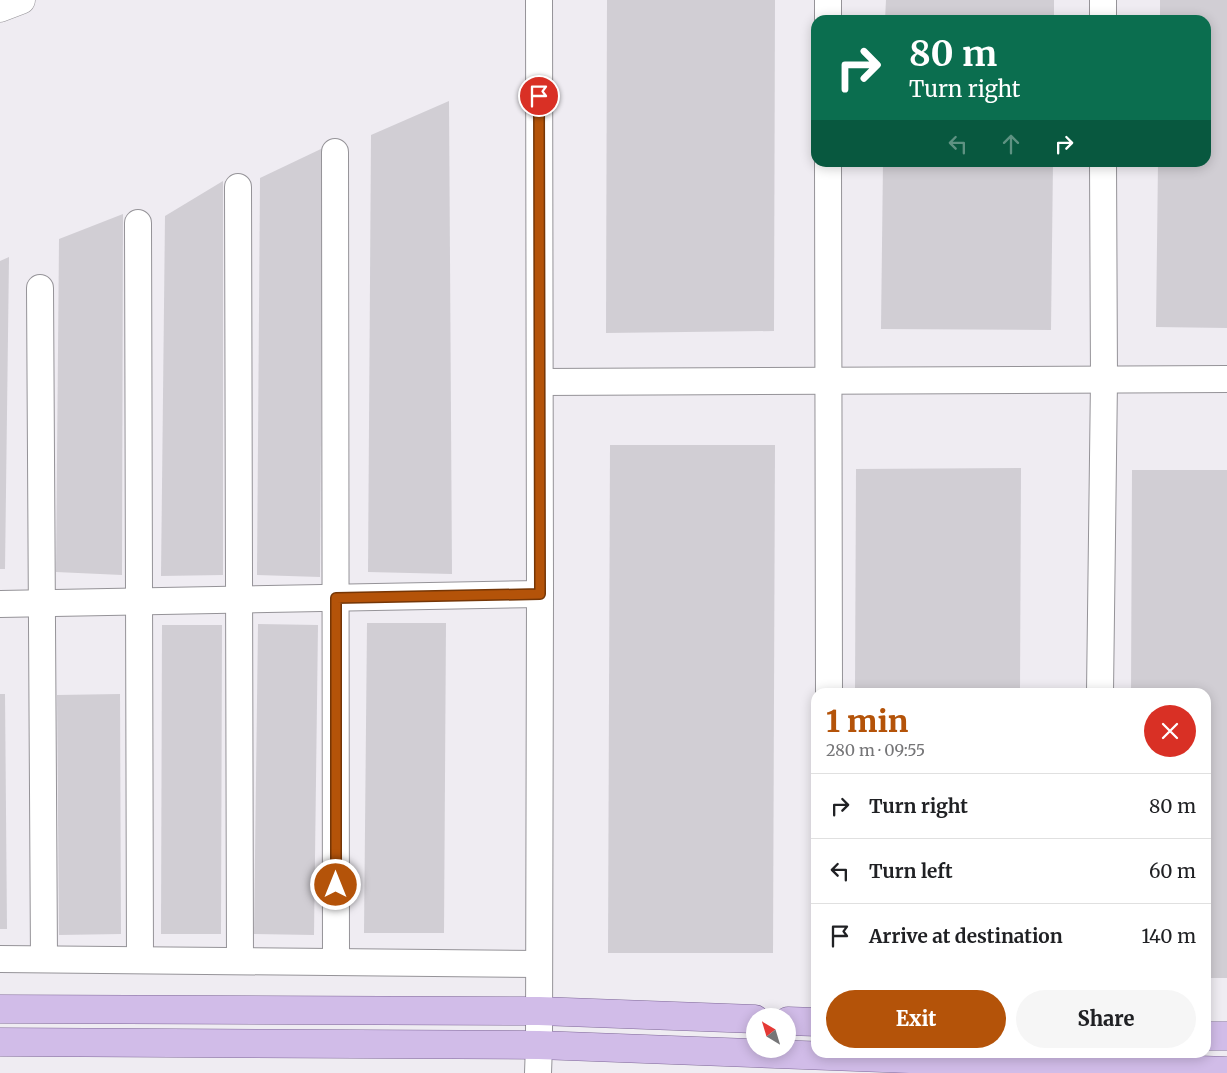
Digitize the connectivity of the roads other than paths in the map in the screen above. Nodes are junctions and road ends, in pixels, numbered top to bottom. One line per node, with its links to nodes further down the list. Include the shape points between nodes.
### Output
1 (21, 0): 5 (street)
2 (539, 0): 17 (street)
3 (828, 0): 6 (street)
4 (1103, 0): 7 (street)
5 (0, 8)
6 (828, 15)
7 (1103, 15)
8 (335, 152): 19 (street)
9 (828, 167): 16 (street)
10 (1103, 167): 15 (street)
11 (238, 187): 20 (street)
12 (138, 223): 21 (street)
13 (40, 288): 23 (street)
14 (1227, 379): 15 (street)
15 (1104, 380): 16 (street); 25 (street)
16 (828, 381): 17 (street); 24 (street)
17 (540, 382): 18 (street)
18 (540, 594): 19 (street); 31 (street)
19 (336, 598): 20 (street); 30 (street)
20 (240, 600): 21 (street); 29 (street)
21 (139, 602): 23 (street); 28 (street)
22 (0, 604): 23 (street)
23 (42, 604): 27 (street)
24 (829, 688)
25 (1100, 688)
26 (0, 959): 27 (street)
27 (44, 959): 28 (street)
28 (140, 960): 29 (street)
29 (240, 961): 30 (street)
30 (336, 962): 31 (street)
31 (539, 964): 33 (street)
32 (0, 1009): 33 (main road)
33 (539, 1011): 34 (main road); 40 (street)
34 (746, 1019)
35 (796, 1021): 36 (main road)
36 (811, 1022)
37 (1211, 1036): 38 (main road)
38 (1227, 1036)
39 (0, 1042): 40 (main road)
40 (539, 1045): 41 (main road); 44 (street)
41 (811, 1055)
42 (883, 1058): 43 (main road)
43 (1227, 1071)
44 (538, 1073)

